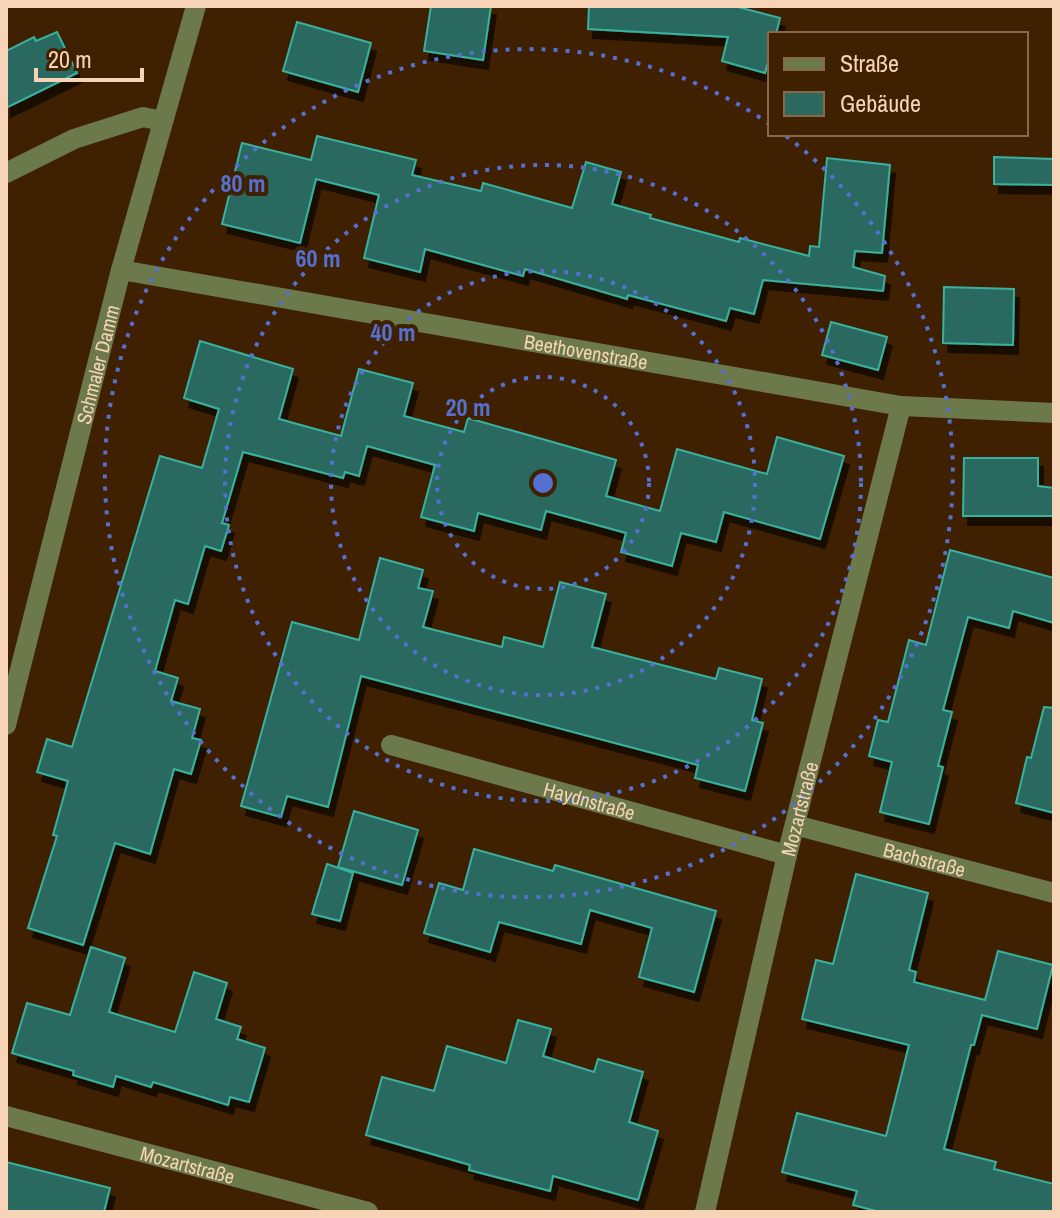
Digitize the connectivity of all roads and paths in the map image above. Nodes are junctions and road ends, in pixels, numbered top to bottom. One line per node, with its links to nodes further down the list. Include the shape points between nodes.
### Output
1 (196, 6): 2 (street, Schmaler Damm)
2 (162, 121): 3 (street, via 143,117 74,139); 4 (street, Schmaler Damm)
3 (6, 173)
4 (121, 270): 5 (street, Beethovenstraße); 7 (street, Schmaler Damm)
5 (901, 406): 6 (street, Beethovenstraße); 9 (street, Mozartstraße)
6 (1054, 413)
7 (6, 725)
8 (391, 745): 10 (street, Haydnstraße)
9 (795, 825): 10 (street, Mozartstraße); 11 (street, Bachstraße)
10 (787, 855): 14 (street, Mozartstraße)
11 (1054, 893)
12 (6, 1116): 13 (street, Mozartstraße)
13 (368, 1212)
14 (705, 1212)

